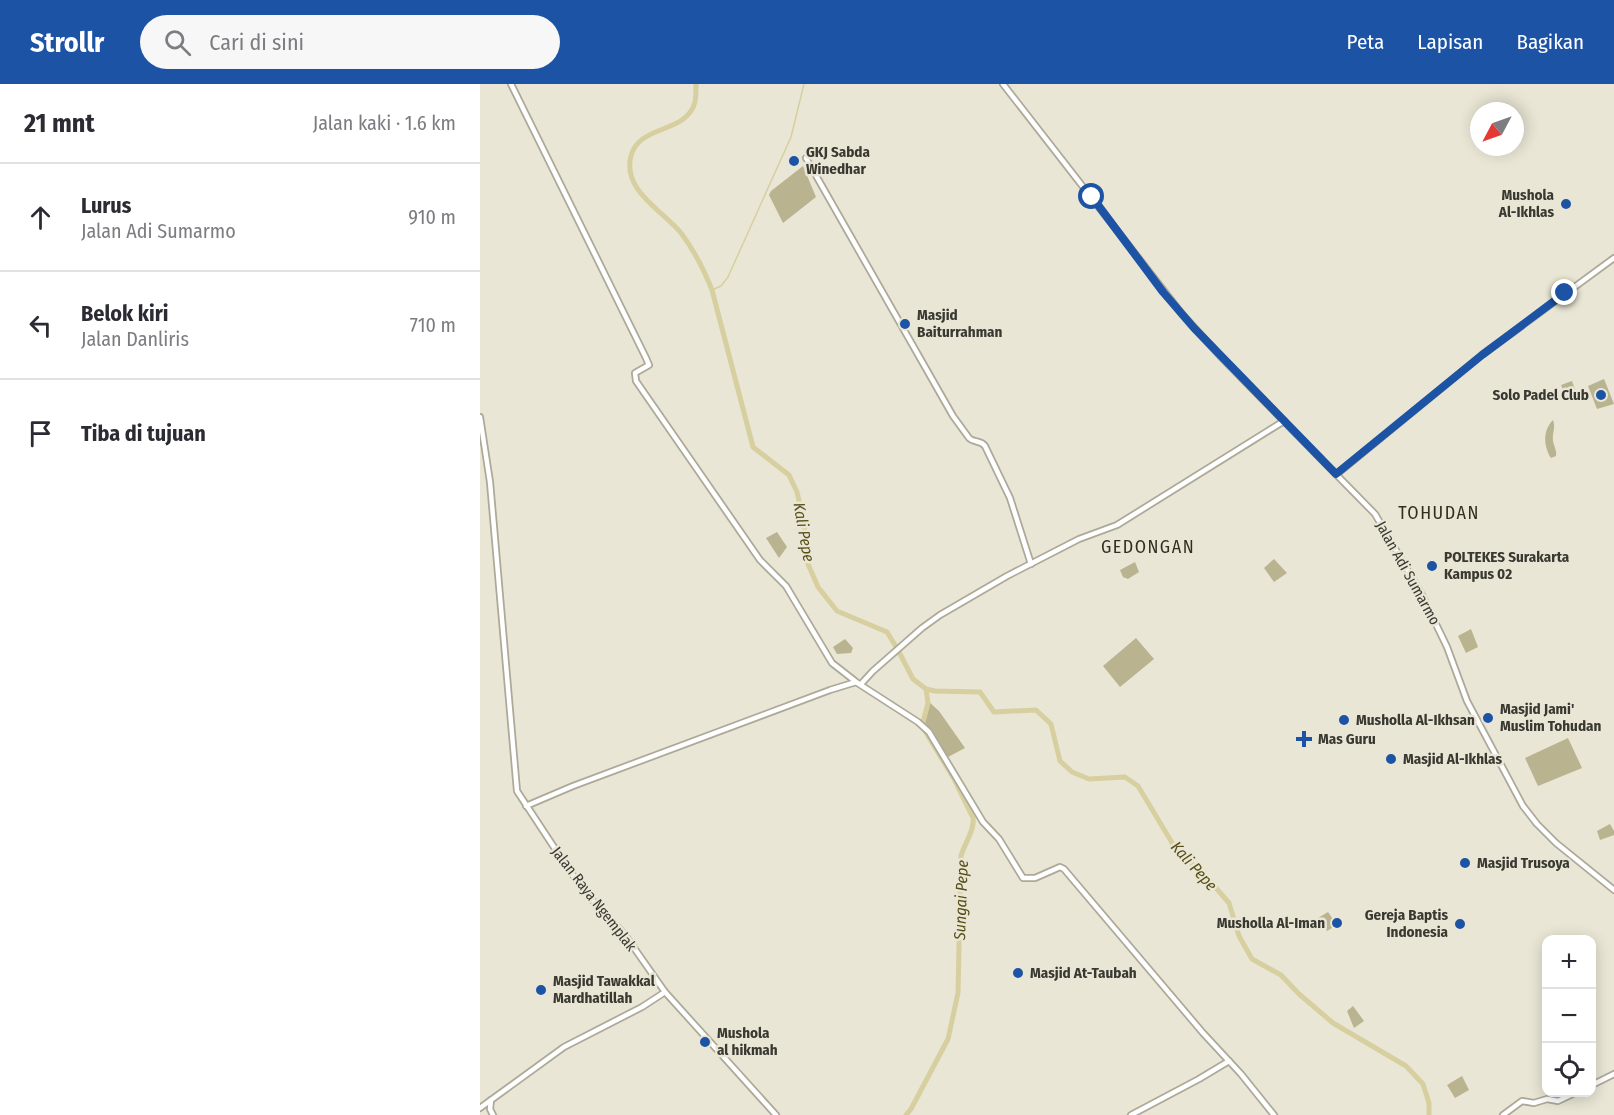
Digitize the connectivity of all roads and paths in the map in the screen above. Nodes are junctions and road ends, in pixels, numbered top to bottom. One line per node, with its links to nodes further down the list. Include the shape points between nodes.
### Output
1 (511, 84): 9 (main road, via 649,365 635,373 636,381 760,560 786,586 830,660)
2 (1003, 84): 6 (main road, Jalan Adi Sumarmo, via 1170,301)
3 (806, 158): 8 (main road, via 953,416 972,441 984,444 1010,498)
4 (1614, 258): 7 (main road, via 1482,355)
5 (480, 417): 10 (main road, Jalan Raya Ngemplak, via 492,501 515,781)
6 (1284, 421): 7 (main road, Jalan Adi Sumarmo); 8 (main road, via 1117,525)
7 (1336, 474): 11 (main road, Jalan Adi Sumarmo, via 1378,518 1412,577 1445,642 1467,701 1529,814 1556,843)
8 (1031, 564): 9 (main road, via 925,625)
9 (859, 683): 10 (main road, via 830,690); 13 (main road, via 931,734 1020,875 1029,879 1058,867 1064,869)
10 (526, 806): 12 (main road, Jalan Raya Ngemplak, via 569,870 625,935)
11 (1614, 890)
12 (665, 992): 17 (main road, via 564,1047); 21 (main road, Jalan Raya Ngemplak)
13 (1229, 1061): 22 (main road); 23 (main road)
14 (1614, 1074): 15 (main road)
15 (1596, 1082)
16 (1566, 1097): 24 (main road, via 1558,1101 1523,1101)
17 (491, 1100): 18 (main road); 19 (main road)
18 (481, 1107): 19 (main road)
19 (490, 1109): 20 (main road)
20 (493, 1115)
21 (776, 1115)
22 (1131, 1115)
23 (1274, 1115)
24 (1503, 1115)

